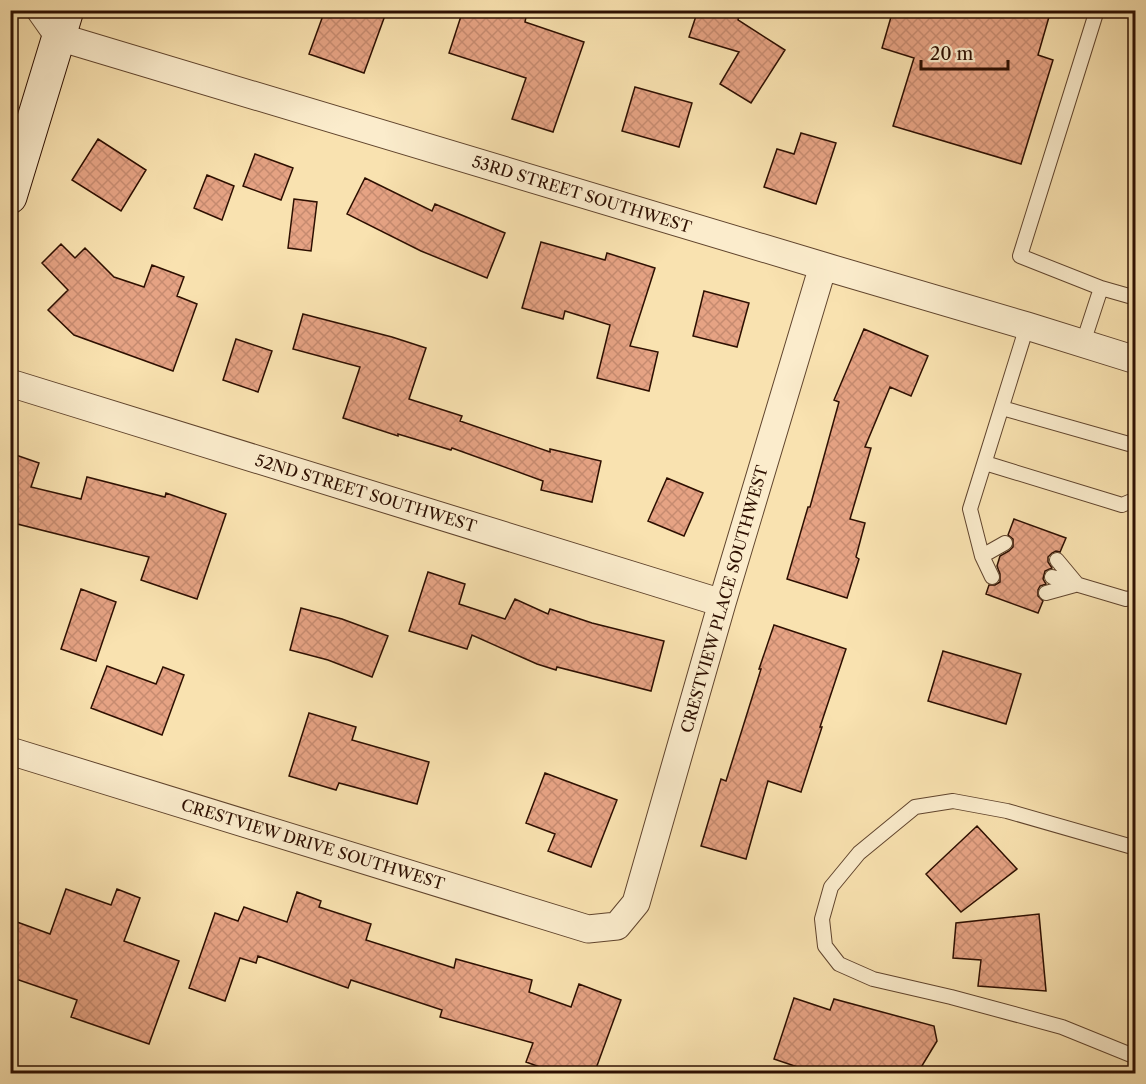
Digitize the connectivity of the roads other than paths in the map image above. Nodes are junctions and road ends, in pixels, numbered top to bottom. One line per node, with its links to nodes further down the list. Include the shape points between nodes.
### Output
1 (40, 10): 3 (street)
2 (1097, 10): 6 (lane, via 1020,256)
3 (63, 24): 4 (street); 5 (street, 53RD STREET SOUTHWEST)
4 (10, 197)
5 (823, 266): 8 (street, 53RD STREET SOUTHWEST); 25 (street, CRESTVIEW PLACE SOUTHWEST)
6 (1101, 288): 7 (lane); 9 (lane)
7 (1134, 293)
8 (1027, 326): 9 (street, 53RD STREET SOUTHWEST); 12 (lane)
9 (1083, 343): 10 (street, 53RD STREET SOUTHWEST)
10 (1136, 360)
11 (10, 383): 25 (street, 52ND STREET SOUTHWEST)
12 (1002, 408): 13 (lane); 14 (lane)
13 (1136, 446)
14 (985, 463): 15 (lane, via 1122,505); 17 (lane, via 970,509)
15 (1136, 498)
16 (1005, 543): 17 (lane)
17 (982, 556): 19 (lane); 20 (lane)
18 (1057, 560): 22 (lane)
19 (998, 561)
20 (992, 577)
21 (1052, 577): 22 (lane)
22 (1077, 584): 23 (lane); 24 (lane, via 1126,599)
23 (1046, 592)
24 (1136, 597)
25 (722, 603): 28 (street, CRESTVIEW PLACE SOUTHWEST, via 636,903)
26 (10, 751): 28 (street, CRESTVIEW DRIVE SOUTHWEST, via 588,929)
27 (1136, 848): 29 (lane, via 1007,811 952,801 915,807 859,854 831,887 822,919 825,946 839,964 873,980 1062,1027)
28 (617, 926)
29 (1136, 1057)

